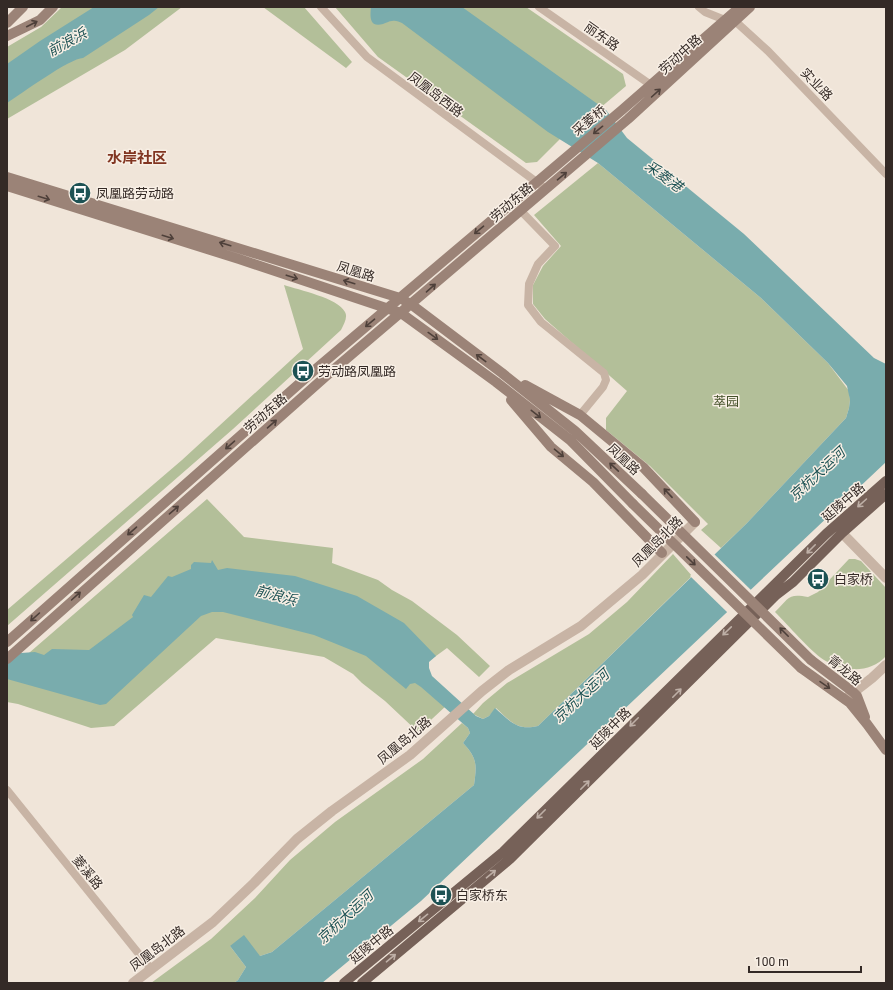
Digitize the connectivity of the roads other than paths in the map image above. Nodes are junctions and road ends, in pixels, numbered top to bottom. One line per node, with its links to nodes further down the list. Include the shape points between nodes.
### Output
1 (23, 7): 9 (main road)
2 (53, 7): 10 (main road, one-way to 2, via 40,20)
3 (321, 7): 17 (street, 凤凰岛西路, via 367,57)
4 (539, 7): 11 (street, 丽东路)
5 (699, 7): 8 (street, via 705,12)
6 (740, 7): 8 (main road, 劳动中路)
7 (750, 7): 8 (main road, 劳动中路)
8 (730, 21): 11 (main road, 劳动中路); 12 (main road, 劳动中路, one-way to 8); 15 (street, 实业路, via 768,51)
9 (7, 23)
10 (7, 36)
11 (651, 85): 12 (main road, 劳动中路)
12 (625, 115): 13 (main road, 采菱桥, one-way to 13); 14 (main road, 采菱桥)
13 (573, 150): 17 (main road, 劳动东路)
14 (581, 160): 19 (main road, 劳动东路, one-way to 14)
15 (886, 174)
16 (7, 177): 21 (main road, 凤凰路, one-way to 16)
17 (536, 182): 19 (street, 凤凰岛西路); 21 (main road, 劳动东路, one-way to 21)
18 (7, 186): 23 (main road, 凤凰路, one-way to 23, via 239,258)
19 (546, 189): 20 (main road, 劳动东路)
20 (521, 210): 22 (main road, 劳动东路, one-way to 20); 27 (street, via 555,246 538,264 529,284 528,305 541,322 604,373 606,380 603,387)
21 (400, 298): 22 (main road, 凤凰路); 23 (main road, 劳动东路)
22 (412, 305): 24 (main road, 劳动东路); 25 (main road, 凤凰路, one-way to 22)
23 (388, 308): 24 (main road, 凤凰路); 35 (main road, 劳动东路, one-way to 35)
24 (401, 313): 26 (main road, 凤凰路, one-way to 26); 36 (main road, 劳动东路, one-way to 24, via 325,377)
25 (502, 373): 27 (main road); 37 (main road, 凤凰路, one-way to 25, bridge, via 642,494 575,432)
26 (496, 382): 32 (main road, one-way to 32, via 552,447 593,482); 39 (main road, 凤凰路, one-way to 39, bridge, via 570,440)
27 (580, 415): 30 (main road, one-way to 27, via 643,467)
28 (886, 481): 31 (main road, 延陵中路, one-way to 31)
29 (886, 494): 31 (main road, 延陵中路)
30 (695, 522): 32 (street, 凤凰岛北路)
31 (842, 529): 33 (street); 34 (street); 46 (main road, 延陵中路, one-way to 46, via 668,689 503,852); 47 (main road, 延陵中路, one-way to 31, via 510,859 776,595 793,582)
32 (662, 553): 44 (street, 凤凰岛北路, via 642,575 582,626 509,670 464,706 410,755 297,839 213,922)
33 (886, 573)
34 (886, 578)
35 (7, 642)
36 (7, 659)
37 (811, 660): 41 (main road, 青龙路)
38 (886, 665): 41 (street)
39 (801, 668): 41 (main road, 青龙路, one-way to 41)
40 (886, 672): 41 (street, via 879,680)
41 (851, 698): 42 (main road, 青龙路)
42 (886, 750)
43 (7, 790): 44 (street, 菱溪路)
44 (151, 969): 45 (street, 凤凰岛北路)
45 (133, 983)
46 (344, 983)
47 (362, 983)

